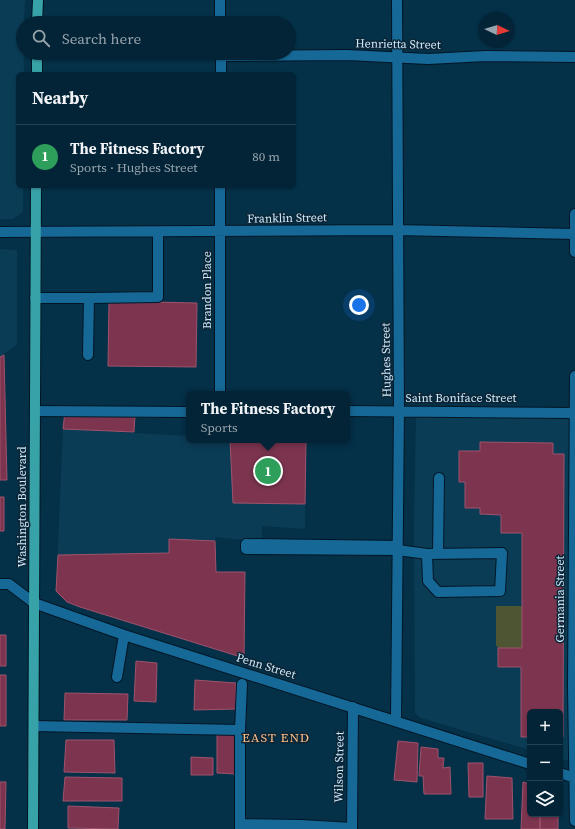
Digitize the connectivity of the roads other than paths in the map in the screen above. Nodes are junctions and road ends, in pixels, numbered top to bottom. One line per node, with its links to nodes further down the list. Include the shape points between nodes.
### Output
1 (38, 0): 4 (main road)
2 (220, 0): 5 (street)
3 (397, 0): 7 (street, Hughes Street)
4 (37, 16)
5 (220, 16)
6 (296, 55): 7 (street, Henrietta Street)
7 (397, 57): 8 (street, Henrietta Street); 16 (street, Hughes Street)
8 (575, 57)
9 (37, 60): 11 (main road)
10 (221, 60): 12 (street)
11 (37, 72)
12 (221, 72)
13 (36, 188): 18 (main road, Washington Boulevard)
14 (220, 188): 20 (street, Brandon Place)
15 (575, 214): 21 (street)
16 (397, 230): 20 (street, Franklin Street); 21 (street, Franklin Street); 30 (street, Hughes Street)
17 (0, 232): 18 (street, Franklin Street)
18 (35, 232): 19 (street, Franklin Street); 23 (main road, Washington Boulevard)
19 (158, 232): 20 (street, Franklin Street); 24 (street, via 158,297)
20 (219, 232): 27 (street, Brandon Place)
21 (575, 234): 22 (street)
22 (575, 252)
23 (35, 298): 24 (street); 28 (main road, Washington Boulevard)
24 (89, 298): 25 (street)
25 (88, 355)
26 (575, 376): 32 (street, Germania Street)
27 (220, 391)
28 (35, 411): 31 (street); 39 (main road, Washington Boulevard)
29 (350, 411): 30 (street, Saint Boniface Street)
30 (399, 411): 32 (street, Saint Boniface Street); 34 (street, Hughes Street)
31 (186, 412)
32 (575, 412): 37 (street, Germania Street)
33 (439, 478): 36 (street)
34 (398, 548): 34 (street, via 246,544 246,549); 35 (street); 45 (street, Hughes Street)
35 (427, 554): 36 (street); 36 (street, via 428,581 438,592 500,591 502,553)
36 (438, 554)
37 (574, 583): 43 (street, Germania Street)
38 (0, 584): 39 (street, Penn Street, via 9,584)
39 (34, 603): 40 (street, Penn Street); 46 (main road, Washington Boulevard)
40 (124, 634): 41 (street); 44 (street, Penn Street)
41 (117, 676)
42 (242, 684): 47 (street)
43 (574, 687): 50 (street, Germania Street)
44 (353, 707): 45 (street, Penn Street); 53 (street, Wilson Street)
45 (396, 720): 48 (street, Penn Street)
46 (34, 726): 47 (street); 54 (main road, Washington Boulevard)
47 (240, 730): 52 (street)
48 (527, 763)
49 (563, 774): 50 (street)
50 (574, 778): 51 (street, Germania Street)
51 (575, 821)
52 (240, 827): 53 (street, Wilson Street, via 302,825)
53 (352, 828)
54 (33, 829)

